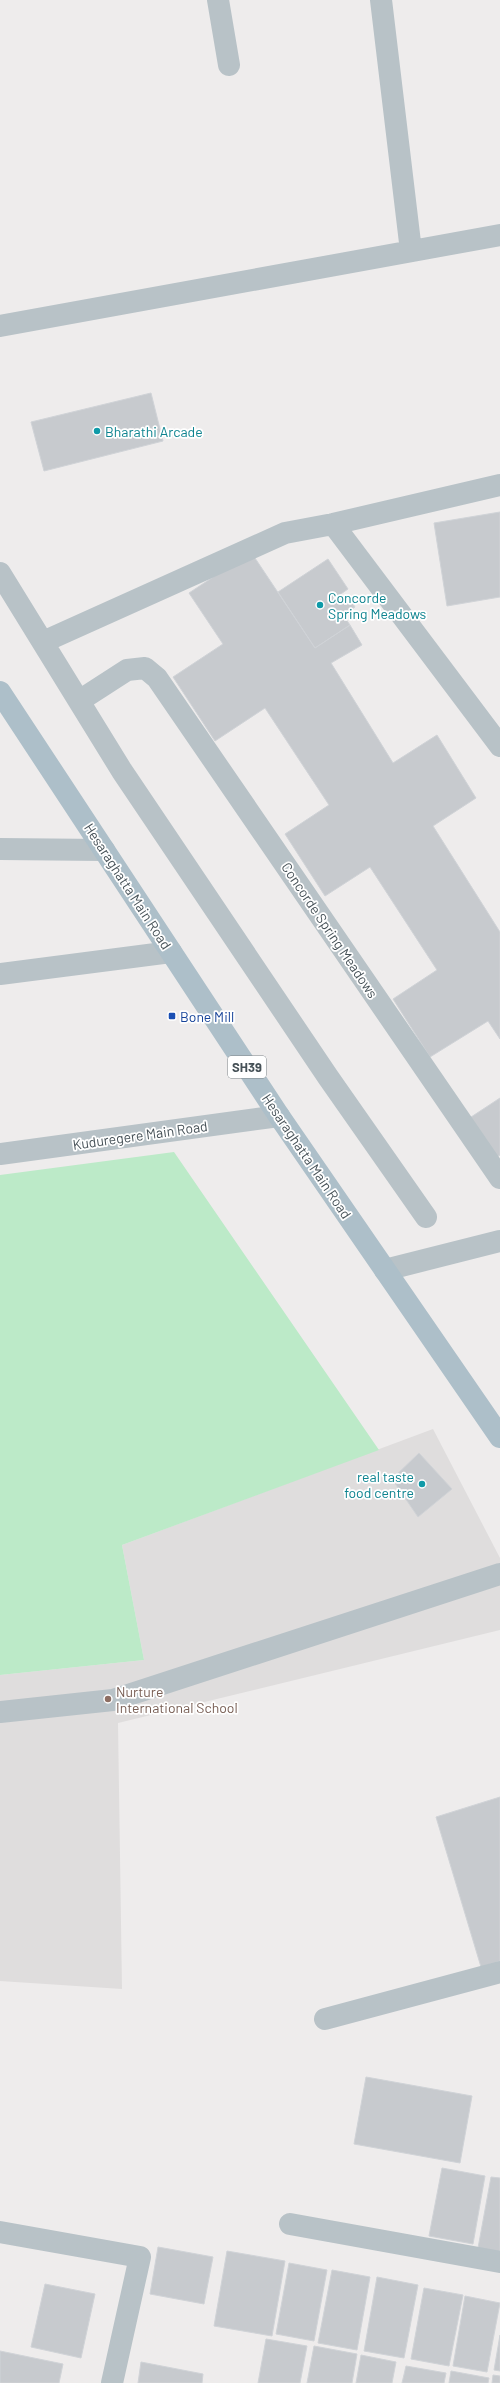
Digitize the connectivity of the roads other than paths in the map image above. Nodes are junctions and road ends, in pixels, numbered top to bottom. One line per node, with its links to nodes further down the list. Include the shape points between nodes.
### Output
1 (218, 0): 3 (street)
2 (381, 0): 5 (street)
3 (230, 65)
4 (500, 235): 5 (street)
5 (411, 251): 6 (street)
6 (0, 326)
7 (500, 485): 8 (street)
8 (333, 524): 10 (street, via 285,533); 13 (street)
9 (0, 573): 10 (street)
10 (42, 642): 12 (street)
11 (0, 692): 15 (main road, Hesaraghatta Main Road / SH39)
12 (79, 701): 20 (street, Concorde Spring Meadows, via 127,670 145,668 157,678); 21 (street, via 122,772)
13 (500, 746)
14 (0, 849): 15 (street)
15 (104, 850): 16 (main road, Hesaraghatta Main Road / SH39)
16 (171, 952): 17 (street); 18 (main road, Hesaraghatta Main Road / SH39)
17 (0, 974)
18 (279, 1116): 19 (street, Kuduregere Main Road); 23 (main road, Hesaraghatta Main Road / SH39)
19 (0, 1154)
20 (500, 1178)
21 (426, 1217)
22 (500, 1241): 23 (street)
23 (385, 1270): 24 (main road, Hesaraghatta Main Road / SH39)
24 (500, 1437)
25 (500, 1574): 26 (street, via 113,1700)
26 (0, 1712)
27 (500, 1972): 28 (street)
28 (325, 2019)
29 (290, 2224): 31 (street)
30 (0, 2232): 32 (street, via 140,2257)
31 (500, 2262)
32 (112, 2383)

